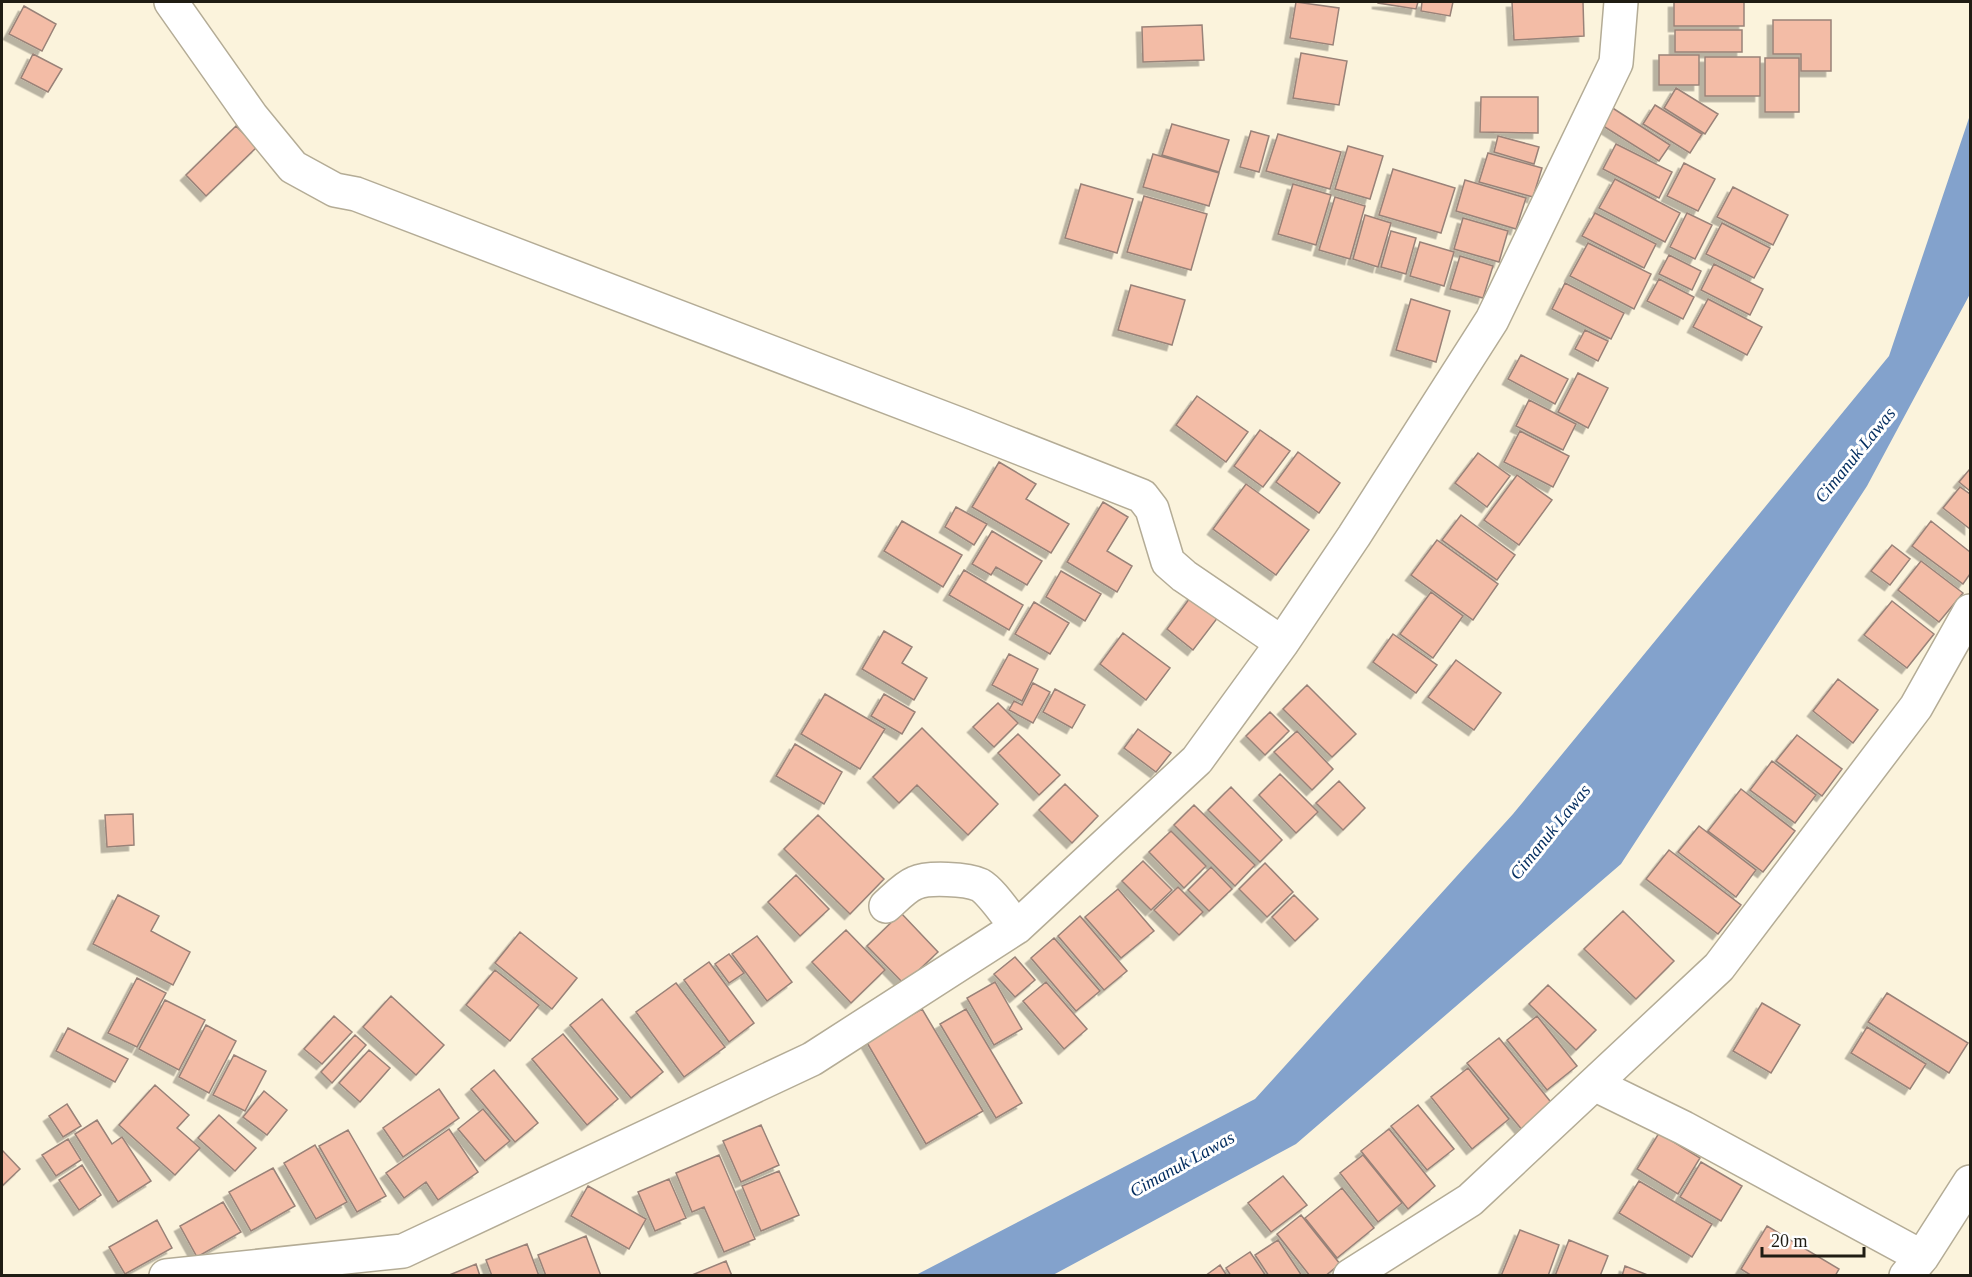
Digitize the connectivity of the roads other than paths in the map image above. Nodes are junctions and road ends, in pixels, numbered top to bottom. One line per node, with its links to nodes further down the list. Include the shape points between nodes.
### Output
1 (171, 2): 4 (street, via 252,117 293,167 335,190 1142,496 1152,509 1168,562)
2 (1621, 2): 4 (street, via 1616,63 1492,320)
3 (1971, 611): 7 (street, via 1916,707 1719,967)
4 (1282, 643): 6 (street, via 1197,760)
5 (886, 906): 6 (street, via 914,883 925,880 974,883 987,891)
6 (1017, 927): 10 (street, via 812,1059 403,1251)
7 (1594, 1084): 9 (street, via 1684,1128); 11 (street, via 1470,1200)
8 (1971, 1182): 9 (street)
9 (1914, 1266)
10 (166, 1275)
11 (1350, 1275)

